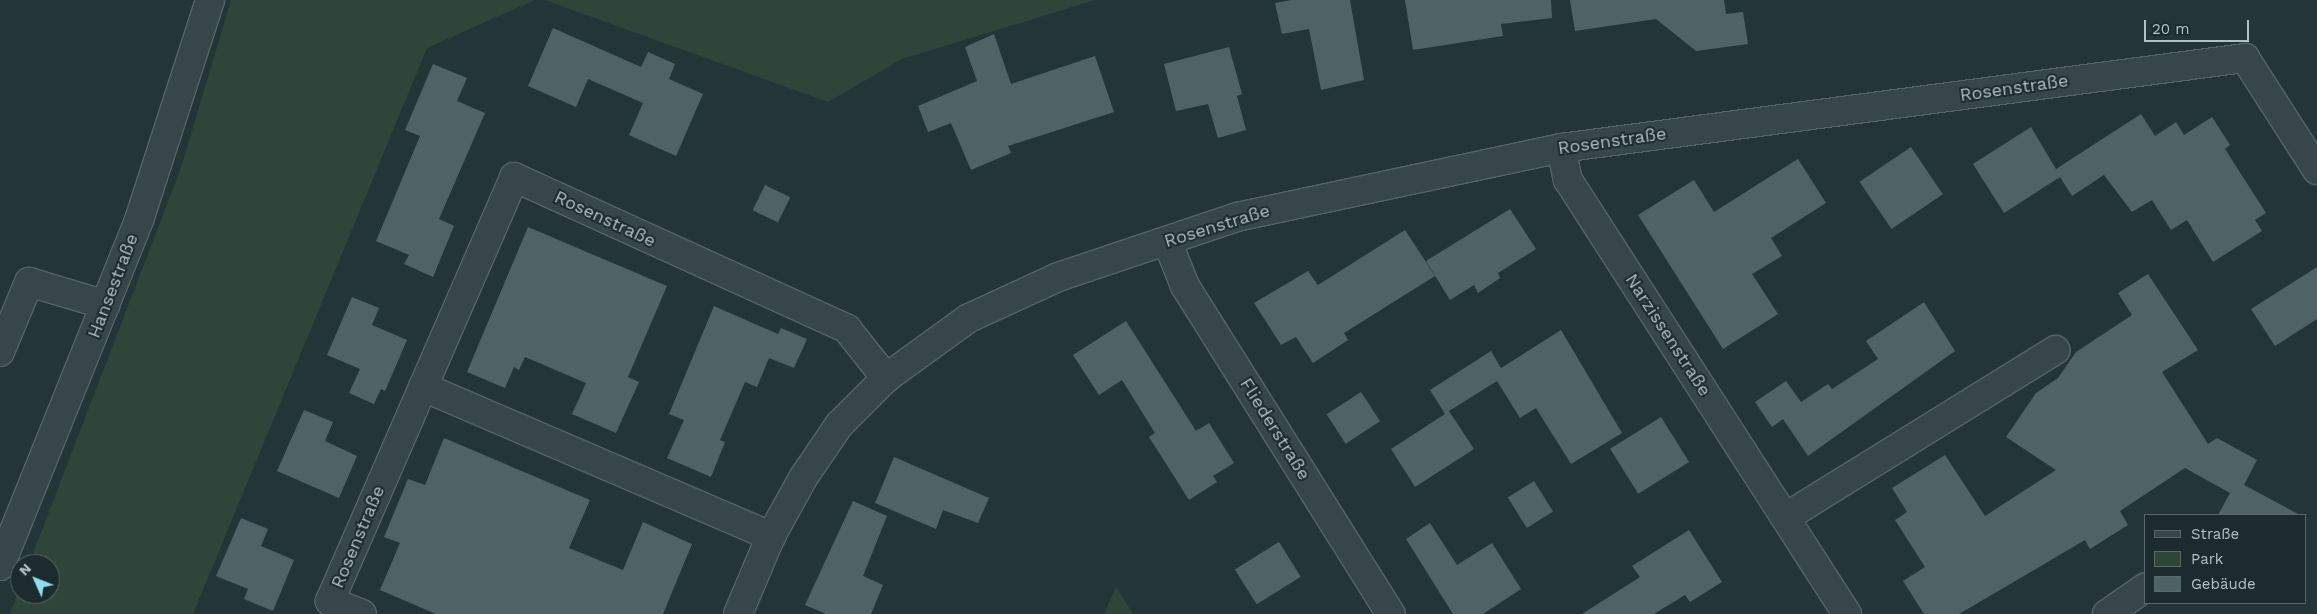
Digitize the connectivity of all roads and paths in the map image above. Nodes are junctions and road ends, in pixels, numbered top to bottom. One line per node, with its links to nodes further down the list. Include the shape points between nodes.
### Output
1 (210, 0): 5 (street, Hansestraße, via 140,217)
2 (1560, 148): 3 (street, Rosenstraße, via 2245,58); 4 (street, Rosenstraße, via 1237,217); 10 (street, Narzissenstraße, via 1568,180)
3 (2317, 170)
4 (1167, 241): 8 (street, Rosenstraße, via 1058,277 969,318); 16 (street, Fliederstraße, via 1185,286)
5 (106, 305): 7 (street, via 29,282); 12 (street, Hansestraße)
6 (2055, 350): 10 (street)
7 (0, 352)
8 (886, 378): 9 (street, Rosenstraße, via 847,330 514,177); 11 (street, Rosenstraße, via 839,425 803,478)
9 (423, 386): 11 (street); 14 (street, Rosenstraße, via 330,601)
10 (1786, 517): 17 (street, Narzissenstraße)
11 (771, 536): 15 (street, Rosenstraße)
12 (0, 566)
13 (2144, 588): 18 (street)
14 (362, 614)
15 (738, 614)
16 (1391, 614)
17 (1847, 614)
18 (2107, 614)

